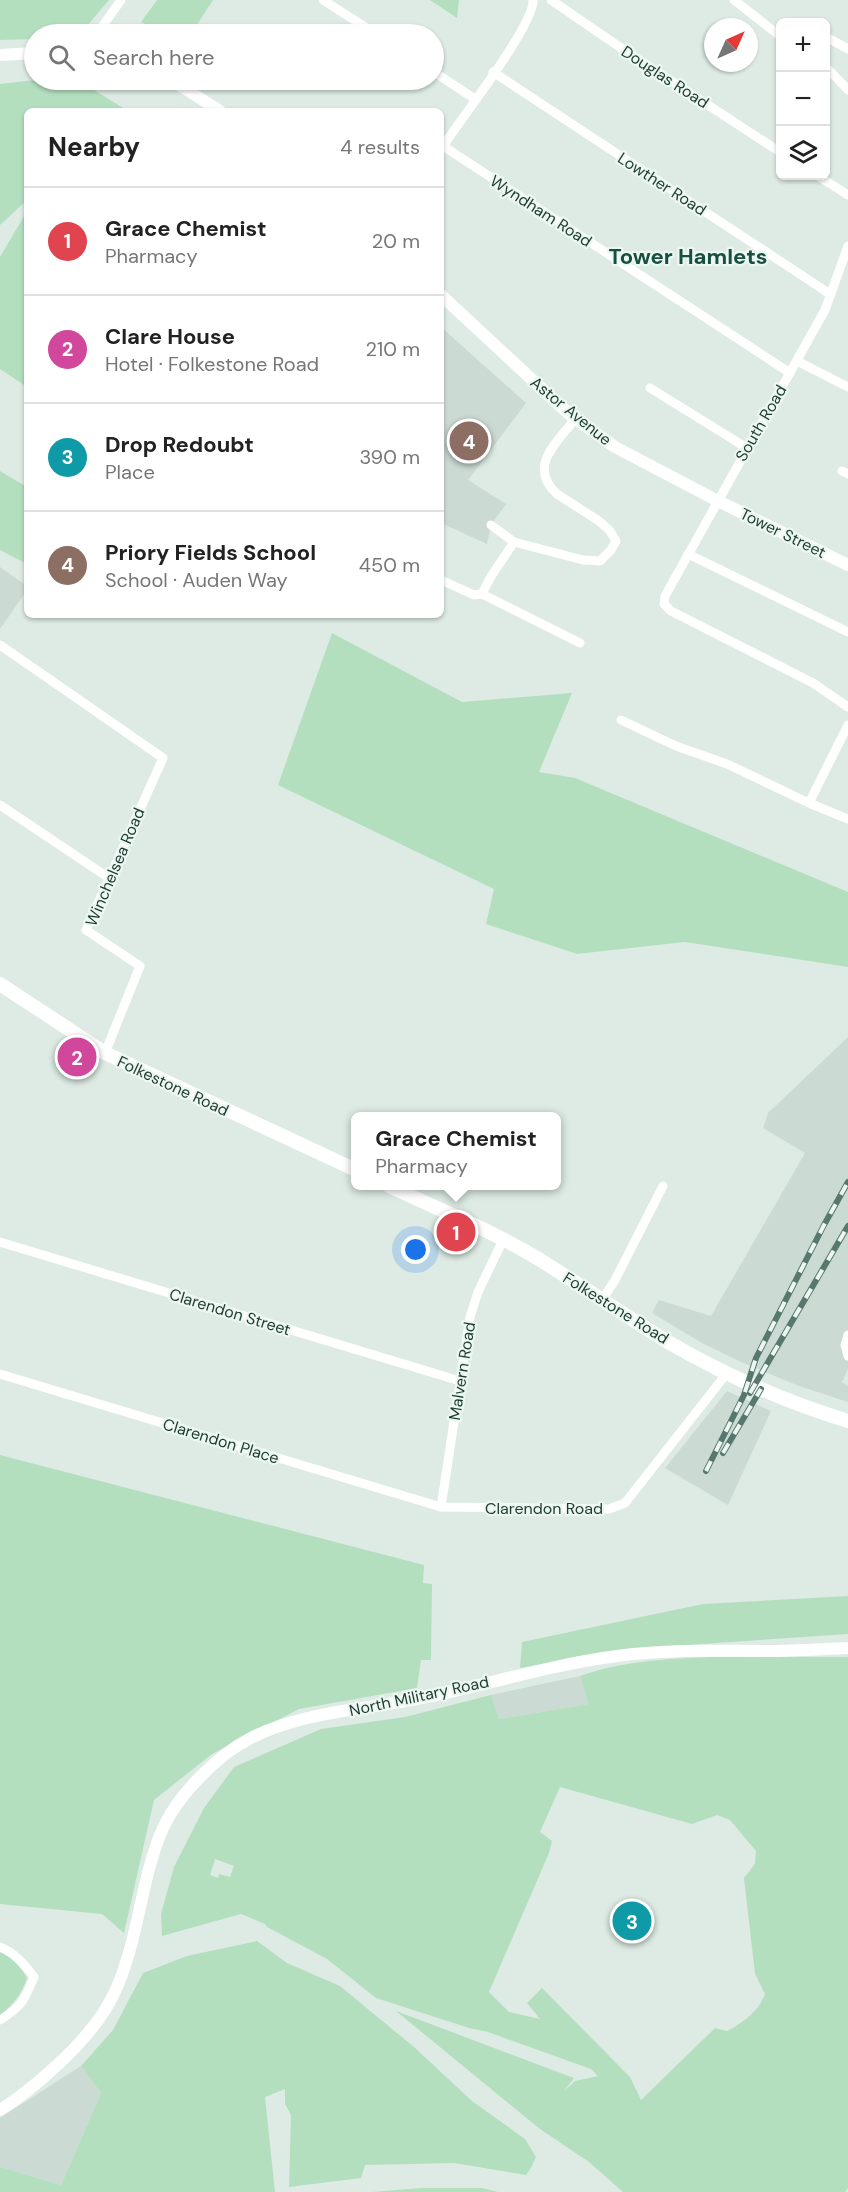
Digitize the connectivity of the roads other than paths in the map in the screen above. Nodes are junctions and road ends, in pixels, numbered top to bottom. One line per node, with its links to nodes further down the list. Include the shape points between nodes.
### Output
1 (121, 0): 6 (street)
2 (323, 0): 7 (street)
3 (534, 0): 13 (street, via 523,29)
4 (552, 0): 22 (street, Douglas Road)
5 (734, 0): 8 (street)
6 (104, 24)
7 (360, 24)
8 (776, 30)
9 (830, 40): 10 (street)
10 (848, 49)
11 (24, 54): 12 (street)
12 (0, 55)
13 (493, 72): 18 (street); 26 (street, Lowther Road)
14 (830, 72): 17 (street)
15 (444, 79): 18 (street)
16 (187, 90): 19 (street)
17 (848, 90)
18 (475, 99): 20 (street)
19 (215, 108)
20 (444, 145)
21 (444, 149): 29 (street, Wyndham Road)
22 (776, 149)
23 (824, 180): 24 (street)
24 (848, 195)
25 (848, 246): 26 (street, South Road)
26 (830, 294): 28 (street, South Road)
27 (444, 298): 32 (street, Astor Avenue)
28 (797, 361): 29 (street, South Road); 30 (street)
29 (790, 373): 33 (street, South Road)
30 (848, 387)
31 (650, 388): 33 (street)
32 (575, 419): 34 (street, Astor Avenue, via 615,447); 36 (street, via 550,451 544,478 557,494 610,531 616,541 600,561)
33 (747, 448): 34 (street, South Road)
34 (718, 501): 37 (street, South Road); 38 (street, Tower Street)
35 (491, 525): 36 (street)
36 (514, 542): 40 (street)
37 (688, 554): 41 (street); 44 (street, South Road, via 665,596 664,604 671,611 813,683)
38 (848, 565)
39 (444, 581): 40 (street, via 474,595)
40 (482, 594): 42 (street)
41 (848, 632)
42 (580, 643)
43 (0, 645): 50 (street, Winchelsea Road, via 163,758)
44 (848, 707)
45 (621, 720): 47 (street)
46 (848, 725): 47 (street)
47 (809, 803): 49 (street)
48 (0, 805): 50 (street)
49 (848, 819)
50 (109, 878): 52 (street, Winchelsea Road, via 86,930 140,966)
51 (0, 984): 52 (main road, Folkestone Road)
52 (105, 1053): 53 (main road, Folkestone Road)
53 (351, 1168)
54 (663, 1186): 58 (street)
55 (399, 1190): 56 (main road, Folkestone Road)
56 (503, 1240): 58 (main road, Folkestone Road); 63 (street, Malvern Road, via 470,1317)
57 (0, 1242): 63 (street, Clarendon Street)
58 (602, 1300): 62 (main road, Folkestone Road)
59 (848, 1335): 60 (street)
60 (848, 1356)
61 (0, 1374): 65 (street, Clarendon Place)
62 (730, 1375): 64 (main road, Folkestone Road, via 808,1409); 65 (street, Clarendon Road, via 625,1503 609,1509)
63 (460, 1381): 65 (street, Malvern Road)
64 (848, 1420)
65 (441, 1507)
66 (848, 1648): 69 (street, North Military Road, via 617,1656 319,1716 250,1738 187,1791 164,1826 128,1956 104,2011 71,2051)
67 (0, 1947): 68 (street, via 8,1950 34,1977 18,2009)
68 (0, 2020)
69 (0, 2110)

